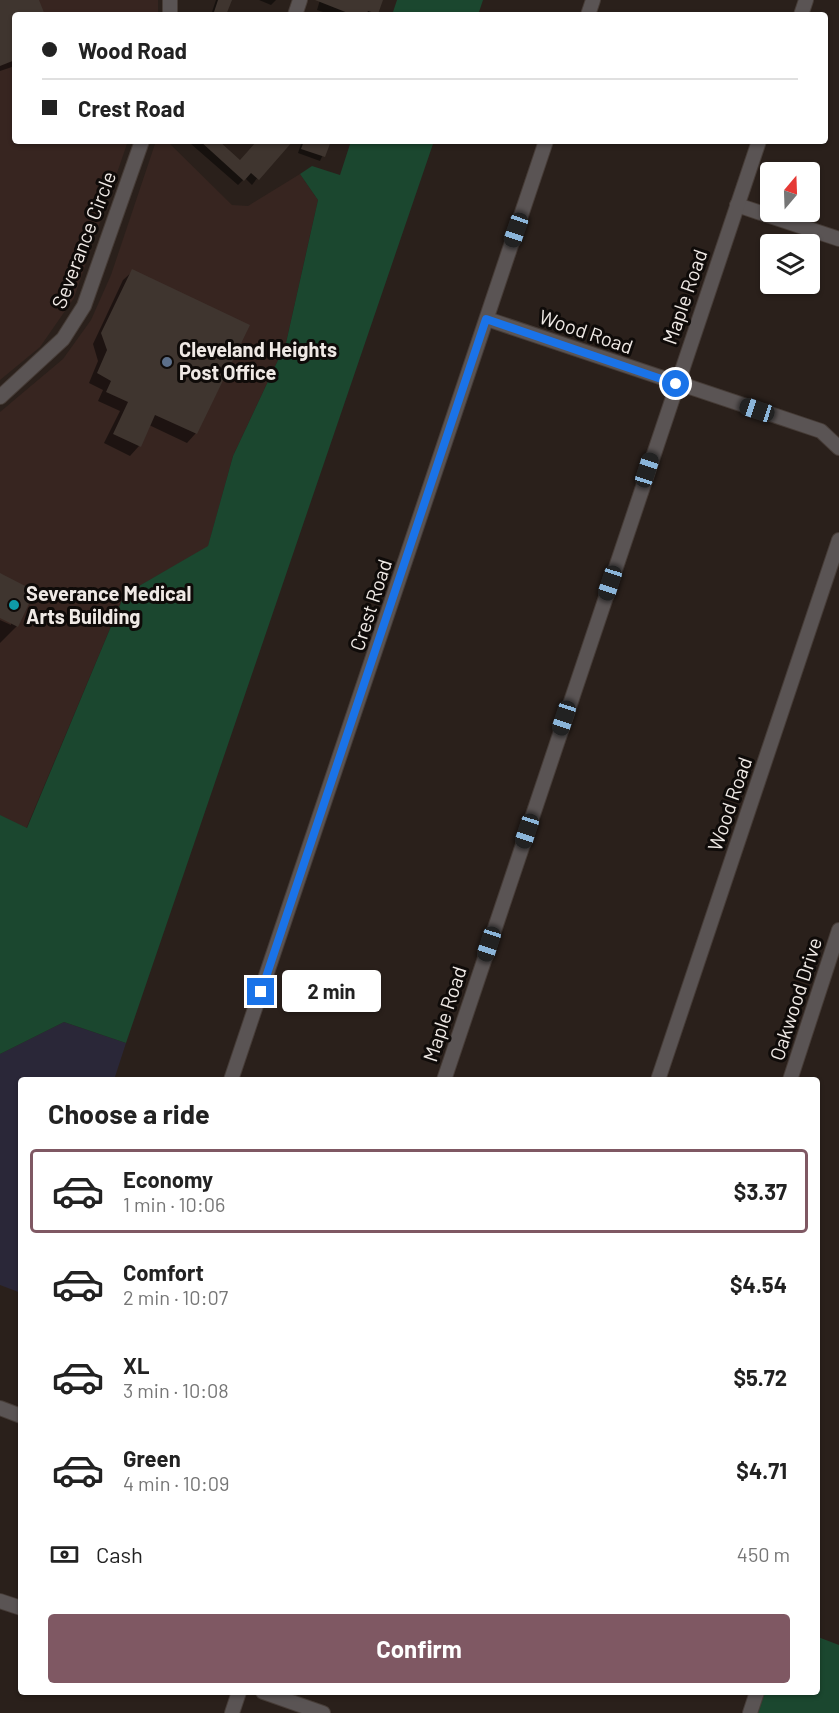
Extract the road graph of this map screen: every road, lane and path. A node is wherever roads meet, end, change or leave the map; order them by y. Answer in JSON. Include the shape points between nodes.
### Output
{"nodes":[{"id":1,"x":141,"y":144,"type":"edge"},
{"id":2,"x":545,"y":144,"type":"edge"},
{"id":3,"x":758,"y":144,"type":"edge"},
{"id":4,"x":737,"y":205,"type":"junction"},
{"id":5,"x":839,"y":239,"type":"edge"},
{"id":6,"x":486,"y":319,"type":"junction"},
{"id":7,"x":676,"y":384,"type":"junction"},
{"id":8,"x":0,"y":397,"type":"edge"},
{"id":9,"x":839,"y":448,"type":"edge"},
{"id":10,"x":839,"y":540,"type":"edge"},
{"id":11,"x":839,"y":930,"type":"edge"},
{"id":12,"x":232,"y":1077,"type":"edge"},
{"id":13,"x":445,"y":1077,"type":"edge"},
{"id":14,"x":659,"y":1077,"type":"edge"},
{"id":15,"x":791,"y":1077,"type":"edge"},
{"id":16,"x":0,"y":1408,"type":"edge"},
{"id":17,"x":18,"y":1415,"type":"edge"},
{"id":18,"x":0,"y":1601,"type":"edge"},
{"id":19,"x":18,"y":1607,"type":"edge"},
{"id":20,"x":238,"y":1695,"type":"edge"},
{"id":21,"x":272,"y":1695,"type":"edge"},
{"id":22,"x":756,"y":1695,"type":"edge"},
{"id":23,"x":232,"y":1713,"type":"edge"},
{"id":24,"x":323,"y":1713,"type":"edge"},
{"id":25,"x":750,"y":1713,"type":"edge"}],
"edges":[{"from":1,"to":8,"type":"street","name":"Severance Circle","via":[[84,306],[63,339]]},
{"from":2,"to":6,"type":"street","name":"Crest Road"},
{"from":3,"to":4,"type":"street","name":"Maple Road"},
{"from":4,"to":5,"type":"street"},
{"from":4,"to":7,"type":"street","name":"Maple Road"},
{"from":6,"to":7,"type":"street","name":"Wood Road"},
{"from":6,"to":12,"type":"street","name":"Crest Road"},
{"from":7,"to":9,"type":"street","name":"Wood Road","via":[[820,431]]},
{"from":7,"to":13,"type":"street","name":"Maple Road"},
{"from":10,"to":14,"type":"street","name":"Wood Road"},
{"from":11,"to":15,"type":"street","name":"Oakwood Drive"},
{"from":16,"to":17,"type":"street"},
{"from":18,"to":19,"type":"street"},
{"from":20,"to":23,"type":"street"},
{"from":21,"to":24,"type":"street"},
{"from":22,"to":25,"type":"street"}]}
